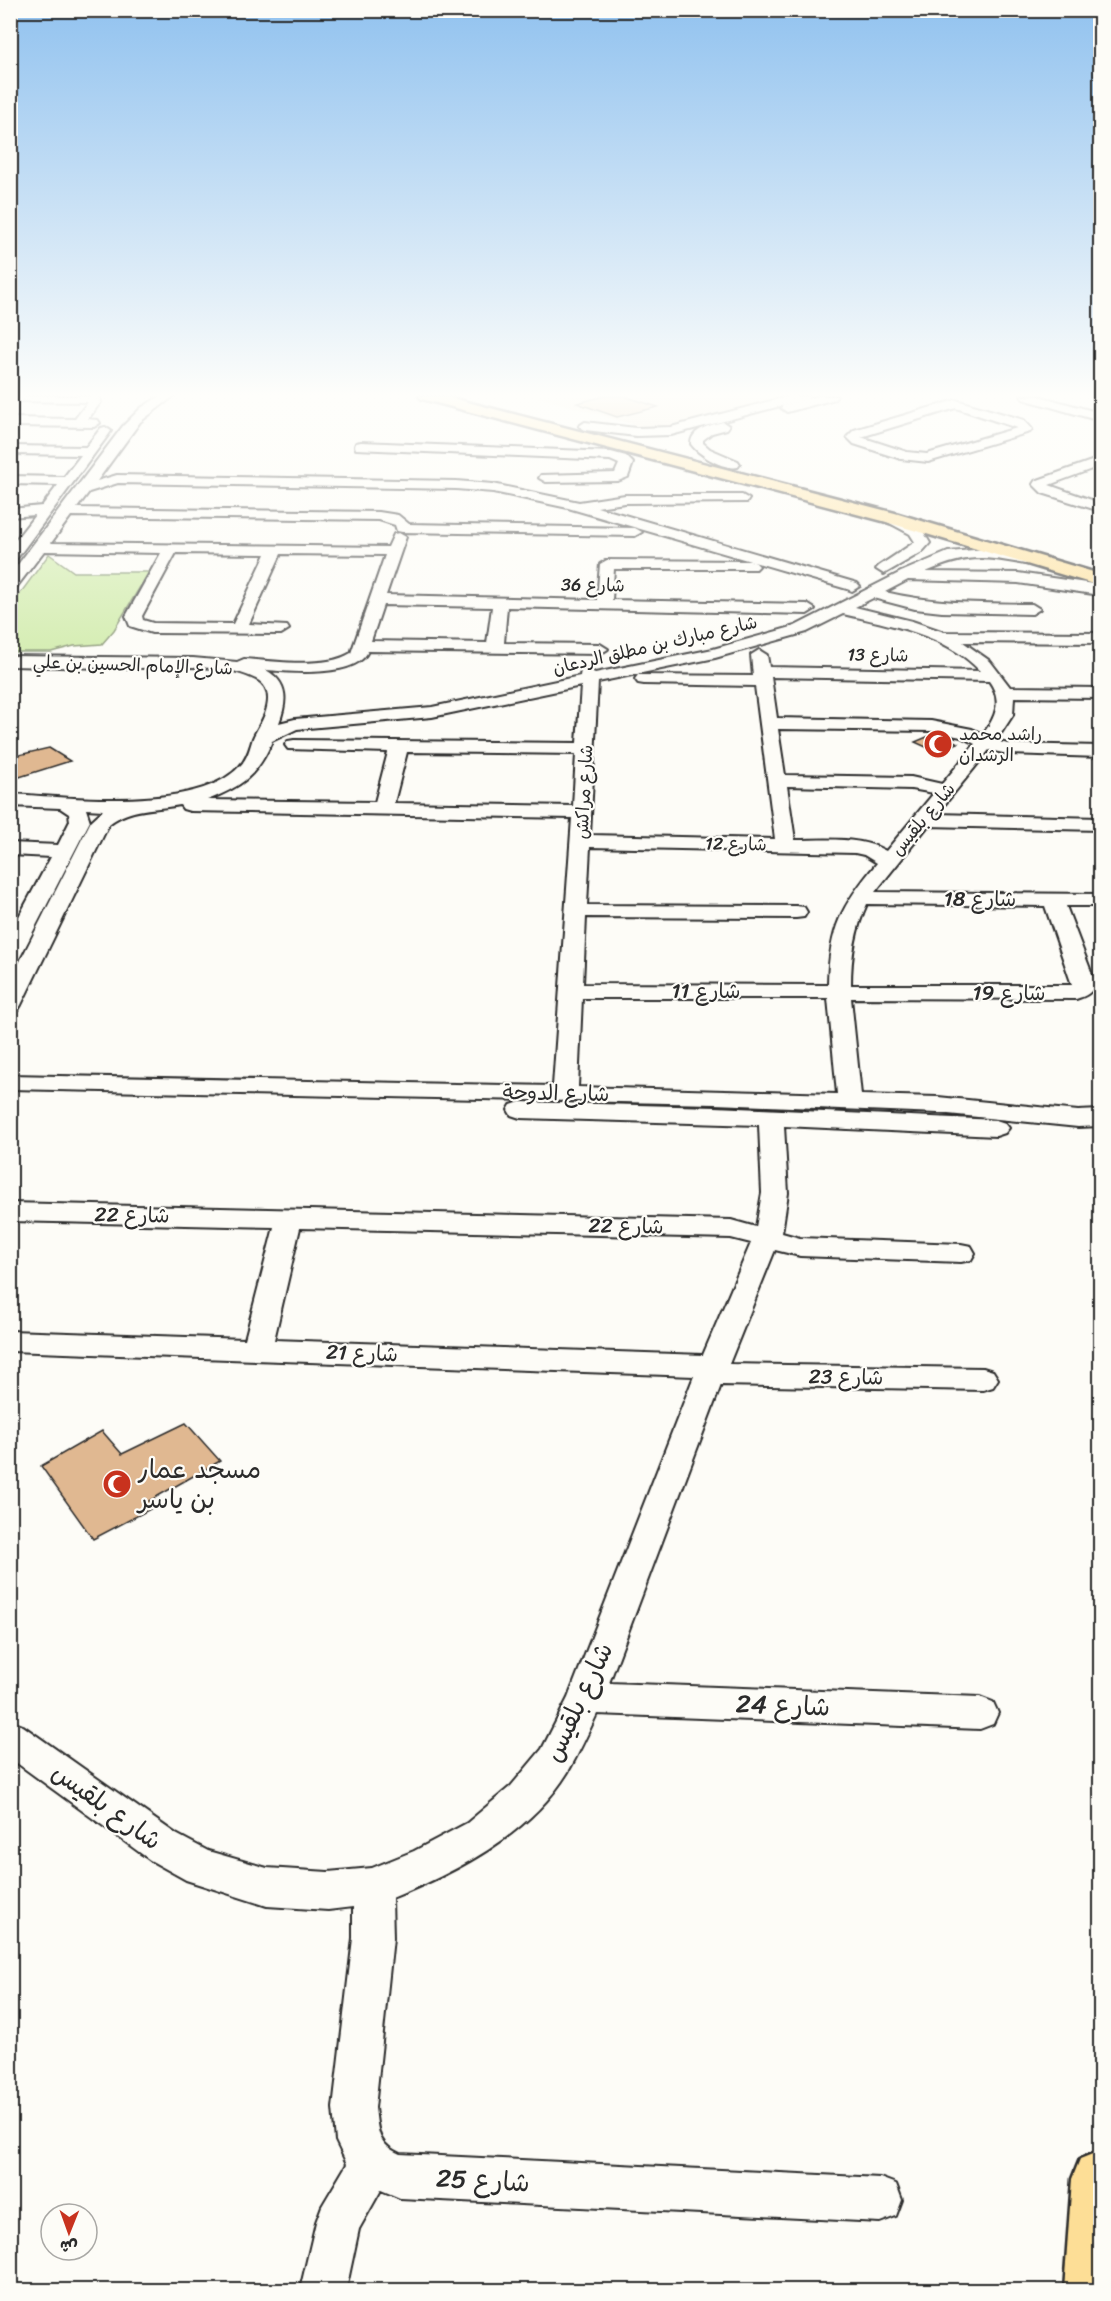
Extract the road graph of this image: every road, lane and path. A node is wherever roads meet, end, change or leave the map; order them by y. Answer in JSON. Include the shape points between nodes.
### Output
{"nodes":[{"id":1,"x":50,"y":503,"type":"edge"},
{"id":2,"x":73,"y":503,"type":"edge"},
{"id":3,"x":251,"y":503,"type":"edge"},
{"id":4,"x":565,"y":503,"type":"edge"},
{"id":5,"x":596,"y":503,"type":"edge"},
{"id":6,"x":841,"y":503,"type":"edge"},
{"id":7,"x":884,"y":503,"type":"edge"},
{"id":8,"x":581,"y":507,"type":"junction"},
{"id":9,"x":67,"y":512,"type":"junction"},
{"id":10,"x":10,"y":513,"type":"edge"},
{"id":11,"x":245,"y":514,"type":"junction"},
{"id":12,"x":40,"y":516,"type":"junction"},
{"id":13,"x":889,"y":517,"type":"junction"},
{"id":14,"x":10,"y":518,"type":"edge"},
{"id":15,"x":402,"y":528,"type":"junction"},
{"id":16,"x":666,"y":532,"type":"junction"},
{"id":17,"x":41,"y":547,"type":"junction"},
{"id":18,"x":171,"y":548,"type":"junction"},
{"id":19,"x":276,"y":549,"type":"junction"},
{"id":20,"x":395,"y":550,"type":"junction"},
{"id":21,"x":1061,"y":550,"type":"dead end"},
{"id":22,"x":732,"y":552,"type":"junction"},
{"id":23,"x":10,"y":558,"type":"edge"},
{"id":24,"x":1042,"y":561,"type":"junction"},
{"id":25,"x":27,"y":565,"type":"junction"},
{"id":26,"x":703,"y":565,"type":"junction"},
{"id":27,"x":10,"y":567,"type":"edge"},
{"id":28,"x":784,"y":567,"type":"junction"},
{"id":29,"x":904,"y":567,"type":"junction"},
{"id":30,"x":1101,"y":579,"type":"edge"},
{"id":31,"x":1076,"y":584,"type":"junction"},
{"id":32,"x":10,"y":586,"type":"edge"},
{"id":33,"x":852,"y":586,"type":"junction"},
{"id":34,"x":1101,"y":590,"type":"edge"},
{"id":35,"x":870,"y":593,"type":"junction"},
{"id":36,"x":378,"y":600,"type":"junction"},
{"id":37,"x":500,"y":603,"type":"junction"},
{"id":38,"x":604,"y":604,"type":"junction"},
{"id":39,"x":1089,"y":606,"type":"dead end"},
{"id":40,"x":807,"y":609,"type":"junction"},
{"id":41,"x":842,"y":609,"type":"junction"},
{"id":42,"x":1032,"y":609,"type":"dead end"},
{"id":43,"x":238,"y":628,"type":"junction"},
{"id":44,"x":771,"y":628,"type":"junction"},
{"id":45,"x":281,"y":629,"type":"dead end"},
{"id":46,"x":788,"y":634,"type":"junction"},
{"id":47,"x":939,"y":637,"type":"junction"},
{"id":48,"x":1101,"y":638,"type":"edge"},
{"id":49,"x":757,"y":642,"type":"junction"},
{"id":50,"x":362,"y":646,"type":"junction"},
{"id":51,"x":495,"y":648,"type":"junction"},
{"id":52,"x":600,"y":650,"type":"dead end"},
{"id":53,"x":10,"y":661,"type":"edge"},
{"id":54,"x":205,"y":664,"type":"junction"},
{"id":55,"x":321,"y":665,"type":"junction"},
{"id":56,"x":589,"y":677,"type":"junction"},
{"id":57,"x":762,"y":677,"type":"junction"},
{"id":58,"x":644,"y":679,"type":"dead end"},
{"id":59,"x":999,"y":684,"type":"junction"},
{"id":60,"x":1101,"y":693,"type":"edge"},
{"id":61,"x":277,"y":701,"type":"junction"},
{"id":62,"x":769,"y":723,"type":"junction"},
{"id":63,"x":262,"y":740,"type":"junction"},
{"id":64,"x":985,"y":742,"type":"junction"},
{"id":65,"x":294,"y":745,"type":"dead end"},
{"id":66,"x":399,"y":746,"type":"junction"},
{"id":67,"x":586,"y":749,"type":"junction"},
{"id":68,"x":1101,"y":752,"type":"edge"},
{"id":69,"x":254,"y":760,"type":"junction"},
{"id":70,"x":777,"y":780,"type":"junction"},
{"id":71,"x":946,"y":791,"type":"junction"},
{"id":72,"x":10,"y":801,"type":"edge"},
{"id":73,"x":59,"y":802,"type":"junction"},
{"id":74,"x":143,"y":804,"type":"junction"},
{"id":75,"x":294,"y":808,"type":"junction"},
{"id":76,"x":383,"y":809,"type":"junction"},
{"id":77,"x":582,"y":812,"type":"junction"},
{"id":78,"x":924,"y":820,"type":"junction"},
{"id":79,"x":1101,"y":824,"type":"edge"},
{"id":80,"x":581,"y":841,"type":"junction"},
{"id":81,"x":786,"y":845,"type":"junction"},
{"id":82,"x":10,"y":849,"type":"edge"},
{"id":83,"x":66,"y":851,"type":"junction"},
{"id":84,"x":889,"y":861,"type":"junction"},
{"id":85,"x":859,"y":898,"type":"junction"},
{"id":86,"x":1053,"y":899,"type":"junction"},
{"id":87,"x":1101,"y":900,"type":"edge"},
{"id":88,"x":576,"y":911,"type":"junction"},
{"id":89,"x":796,"y":912,"type":"dead end"},
{"id":90,"x":18,"y":927,"type":"edge"},
{"id":91,"x":10,"y":955,"type":"edge"},
{"id":92,"x":571,"y":991,"type":"junction"},
{"id":93,"x":840,"y":992,"type":"junction"},
{"id":94,"x":10,"y":1005,"type":"edge"},
{"id":95,"x":10,"y":1082,"type":"edge"},
{"id":96,"x":565,"y":1093,"type":"junction"},
{"id":97,"x":10,"y":1098,"type":"edge"},
{"id":98,"x":850,"y":1101,"type":"junction"},
{"id":99,"x":715,"y":1106,"type":"junction"},
{"id":100,"x":966,"y":1117,"type":"junction"},
{"id":101,"x":771,"y":1118,"type":"junction"},
{"id":102,"x":1101,"y":1118,"type":"edge"},
{"id":103,"x":1101,"y":1137,"type":"edge"},
{"id":104,"x":10,"y":1212,"type":"edge"},
{"id":105,"x":289,"y":1219,"type":"junction"},
{"id":106,"x":767,"y":1238,"type":"junction"},
{"id":107,"x":961,"y":1253,"type":"dead end"},
{"id":108,"x":12,"y":1344,"type":"edge"},
{"id":109,"x":257,"y":1350,"type":"junction"},
{"id":110,"x":711,"y":1370,"type":"junction"},
{"id":111,"x":983,"y":1379,"type":"dead end"},
{"id":112,"x":586,"y":1698,"type":"junction"},
{"id":113,"x":980,"y":1713,"type":"dead end"},
{"id":114,"x":10,"y":1737,"type":"edge"},
{"id":115,"x":372,"y":1886,"type":"junction"},
{"id":116,"x":372,"y":2164,"type":"junction"},
{"id":117,"x":1101,"y":2179,"type":"edge"},
{"id":118,"x":880,"y":2200,"type":"dead end"},
{"id":119,"x":1091,"y":2276,"type":"edge"},
{"id":120,"x":323,"y":2290,"type":"edge"}],
"edges":[{"from":1,"to":12,"type":"street"},
{"from":2,"to":9,"type":"street"},
{"from":3,"to":11,"type":"street"},
{"from":4,"to":8,"type":"street"},
{"from":5,"to":8,"type":"street"},
{"from":6,"to":13,"type":"main road"},
{"from":7,"to":21,"type":"main road"},
{"from":8,"to":16,"type":"street"},
{"from":9,"to":11,"type":"street"},
{"from":9,"to":17,"type":"street"},
{"from":10,"to":12,"type":"street"},
{"from":11,"to":15,"type":"street","via":[[382,516],[398,520]]},
{"from":12,"to":14,"type":"street"},
{"from":12,"to":23,"type":"street"},
{"from":13,"to":24,"type":"main road"},
{"from":13,"to":29,"type":"street","name":"شارع مبارك بن مطلق الردعان","via":[[922,538],[923,543]]},
{"from":15,"to":16,"type":"street"},
{"from":15,"to":20,"type":"street"},
{"from":16,"to":22,"type":"street"},
{"from":17,"to":18,"type":"street"},
{"from":17,"to":25,"type":"street"},
{"from":18,"to":19,"type":"street"},
{"from":18,"to":43,"type":"street","via":[[134,622],[150,627]]},
{"from":19,"to":20,"type":"street"},
{"from":19,"to":43,"type":"street"},
{"from":20,"to":36,"type":"street"},
{"from":22,"to":26,"type":"street","via":[[735,557],[730,561]]},
{"from":22,"to":28,"type":"street"},
{"from":24,"to":29,"type":"street","name":"شارع مبارك بن مطلق الردعان","via":[[968,553]]},
{"from":24,"to":30,"type":"main road"},
{"from":25,"to":27,"type":"street"},
{"from":25,"to":32,"type":"street"},
{"from":26,"to":28,"type":"street"},
{"from":26,"to":38,"type":"street","via":[[607,564]]},
{"from":28,"to":33,"type":"street"},
{"from":29,"to":31,"type":"street","via":[[945,578],[1017,578]]},
{"from":29,"to":33,"type":"street","name":"شارع مبارك بن مطلق الردعان"},
{"from":29,"to":35,"type":"street","name":"شارع مبارك بن مطلق الردعان"},
{"from":31,"to":34,"type":"street"},
{"from":31,"to":39,"type":"street"},
{"from":33,"to":40,"type":"street","name":"شارع مبارك بن مطلق الردعان"},
{"from":35,"to":41,"type":"street","name":"شارع مبارك بن مطلق الردعان"},
{"from":35,"to":42,"type":"street","via":[[942,607]]},
{"from":36,"to":37,"type":"street","name":"شارع 36"},
{"from":36,"to":50,"type":"street"},
{"from":37,"to":38,"type":"street","name":"شارع 36"},
{"from":37,"to":51,"type":"street"},
{"from":38,"to":40,"type":"street","name":"شارع 36"},
{"from":40,"to":44,"type":"street","name":"شارع مبارك بن مطلق الردعان"},
{"from":41,"to":46,"type":"street","name":"شارع مبارك بن مطلق الردعان"},
{"from":41,"to":47,"type":"street"},
{"from":43,"to":45,"type":"street"},
{"from":44,"to":46,"type":"street"},
{"from":44,"to":56,"type":"street","name":"شارع مبارك بن مطلق الردعان","via":[[724,646]]},
{"from":46,"to":49,"type":"street","name":"شارع مبارك بن مطلق الردعان"},
{"from":47,"to":48,"type":"street"},
{"from":47,"to":59,"type":"street","via":[[970,653]]},
{"from":49,"to":56,"type":"street","name":"شارع مبارك بن مطلق الردعان"},
{"from":49,"to":57,"type":"street"},
{"from":50,"to":51,"type":"street"},
{"from":50,"to":55,"type":"street","via":[[353,661]]},
{"from":51,"to":52,"type":"street"},
{"from":53,"to":54,"type":"street","name":"شارع الإمام الحسين بن علي"},
{"from":54,"to":55,"type":"street"},
{"from":54,"to":61,"type":"street","name":"شارع الإمام الحسين بن علي","via":[[259,674],[274,685]]},
{"from":55,"to":61,"type":"street","via":[[293,671]]},
{"from":56,"to":61,"type":"street","name":"شارع مبارك بن مطلق الردعان","via":[[405,710],[321,716],[292,713]]},
{"from":56,"to":63,"type":"street","name":"شارع مبارك بن مطلق الردعان","via":[[420,714],[295,724]]},
{"from":56,"to":67,"type":"street","name":"شارع مراكش"},
{"from":57,"to":58,"type":"street","name":"شارع 13"},
{"from":57,"to":59,"type":"street","name":"شارع 13"},
{"from":57,"to":62,"type":"street"},
{"from":59,"to":60,"type":"street","name":"شارع 13"},
{"from":59,"to":64,"type":"street","name":"شارع بلقيس","via":[[1007,704],[1006,713]]},
{"from":61,"to":63,"type":"street"},
{"from":62,"to":64,"type":"street","via":[[931,726],[966,733]]},
{"from":62,"to":70,"type":"street"},
{"from":63,"to":69,"type":"street"},
{"from":64,"to":68,"type":"street","via":[[1023,751]]},
{"from":64,"to":71,"type":"street","name":"شارع بلقيس"},
{"from":65,"to":66,"type":"street"},
{"from":66,"to":67,"type":"street"},
{"from":66,"to":76,"type":"street"},
{"from":67,"to":77,"type":"street","name":"شارع مراكش"},
{"from":69,"to":74,"type":"street","via":[[241,776],[214,790],[179,800]]},
{"from":69,"to":75,"type":"street","via":[[249,796],[262,803]]},
{"from":70,"to":71,"type":"street","via":[[911,783]]},
{"from":70,"to":81,"type":"street"},
{"from":71,"to":78,"type":"street","name":"شارع بلقيس"},
{"from":72,"to":73,"type":"street"},
{"from":73,"to":74,"type":"street"},
{"from":73,"to":83,"type":"street","via":[[76,809],[81,816]]},
{"from":74,"to":75,"type":"street"},
{"from":74,"to":94,"type":"street","via":[[116,810],[101,821]]},
{"from":75,"to":76,"type":"street"},
{"from":76,"to":77,"type":"street"},
{"from":77,"to":80,"type":"street","name":"شارع مراكش"},
{"from":78,"to":79,"type":"street"},
{"from":78,"to":84,"type":"street","name":"شارع بلقيس"},
{"from":80,"to":81,"type":"street","name":"شارع 12"},
{"from":80,"to":88,"type":"street","name":"شارع مراكش"},
{"from":81,"to":84,"type":"street","name":"شارع 12","via":[[859,848]]},
{"from":82,"to":83,"type":"street"},
{"from":83,"to":90,"type":"street"},
{"from":84,"to":85,"type":"street","name":"شارع بلقيس"},
{"from":85,"to":86,"type":"street","name":"شارع 18"},
{"from":85,"to":93,"type":"street","name":"شارع بلقيس","via":[[843,934]]},
{"from":86,"to":87,"type":"street","name":"شارع 18"},
{"from":86,"to":93,"type":"street","name":"شارع 19","via":[[1084,982],[1076,992]]},
{"from":88,"to":89,"type":"street"},
{"from":88,"to":92,"type":"street","name":"شارع مراكش"},
{"from":90,"to":91,"type":"street"},
{"from":92,"to":93,"type":"street","name":"شارع 11"},
{"from":92,"to":96,"type":"street","name":"شارع مراكش"},
{"from":93,"to":98,"type":"street","name":"شارع بلقيس"},
{"from":95,"to":96,"type":"street","name":"شارع الدوحة"},
{"from":96,"to":99,"type":"street","name":"شارع الدوحة"},
{"from":97,"to":99,"type":"street","name":"شارع الدوحة"},
{"from":98,"to":99,"type":"street","name":"شارع الدوحة"},
{"from":98,"to":100,"type":"street","name":"شارع الدوحة"},
{"from":99,"to":101,"type":"street","name":"شارع الدوحة"},
{"from":100,"to":101,"type":"street","name":"شارع الدوحة"},
{"from":100,"to":102,"type":"street","name":"شارع الدوحة"},
{"from":100,"to":103,"type":"street","name":"شارع الدوحة"},
{"from":101,"to":106,"type":"street","name":"شارع بلقيس","via":[[776,1197]]},
{"from":104,"to":105,"type":"street","name":"شارع 22"},
{"from":105,"to":106,"type":"street","name":"شارع 22","via":[[731,1229]]},
{"from":105,"to":109,"type":"street"},
{"from":106,"to":107,"type":"street","name":"شارع 22","via":[[809,1248]]},
{"from":106,"to":110,"type":"street","name":"شارع بلقيس"},
{"from":108,"to":109,"type":"street","name":"شارع 21"},
{"from":109,"to":110,"type":"street","name":"شارع 21"},
{"from":110,"to":111,"type":"street","name":"شارع 23"},
{"from":110,"to":112,"type":"street","name":"شارع بلقيس"},
{"from":112,"to":113,"type":"street","name":"شارع 24"},
{"from":112,"to":115,"type":"street","name":"شارع بلقيس","via":[[555,1761],[504,1816],[454,1851]]},
{"from":114,"to":115,"type":"street","name":"شارع بلقيس","via":[[163,1847],[200,1867],[244,1882],[290,1890],[328,1892]]},
{"from":115,"to":116,"type":"street","via":[[373,1938],[354,2108],[358,2141]]},
{"from":116,"to":118,"type":"street","name":"شارع 25","via":[[400,2176]]},
{"from":116,"to":120,"type":"street","via":[[338,2222]]},
{"from":117,"to":119,"type":"main road"}]}
